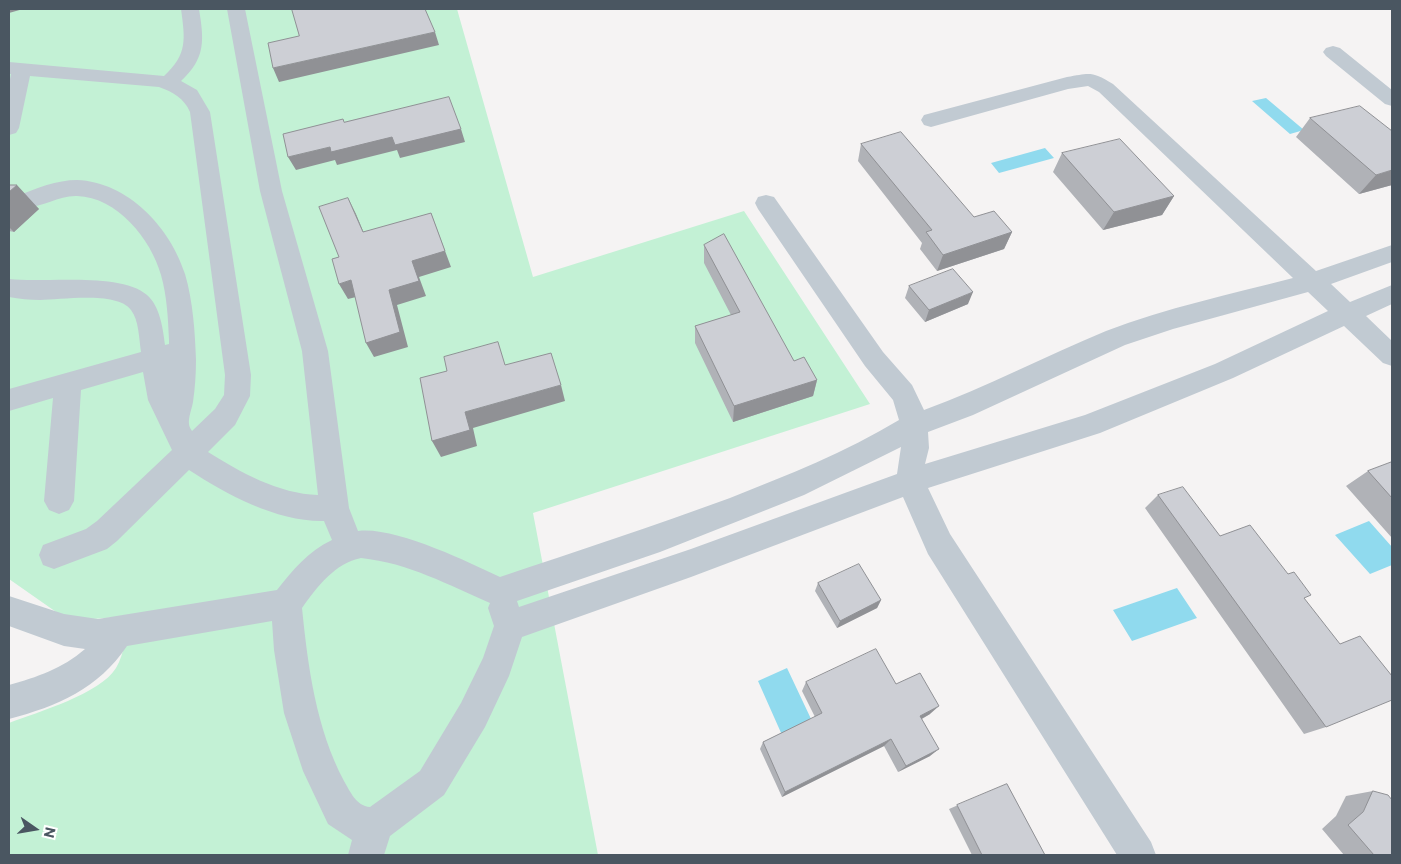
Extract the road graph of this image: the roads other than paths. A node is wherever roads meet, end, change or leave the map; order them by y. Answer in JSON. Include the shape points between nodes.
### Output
{"nodes":[{"id":1,"x":190,"y":9,"type":"edge"},
{"id":2,"x":236,"y":9,"type":"edge"},
{"id":3,"x":1333,"y":52,"type":"dead end"},
{"id":4,"x":16,"y":68,"type":"edge"},
{"id":5,"x":168,"y":83,"type":"junction"},
{"id":6,"x":1392,"y":100,"type":"edge"},
{"id":7,"x":931,"y":120,"type":"dead end"},
{"id":8,"x":9,"y":128,"type":"edge"},
{"id":9,"x":26,"y":201,"type":"dead end"},
{"id":10,"x":766,"y":203,"type":"dead end"},
{"id":11,"x":1392,"y":253,"type":"edge"},
{"id":12,"x":1314,"y":281,"type":"junction"},
{"id":13,"x":9,"y":288,"type":"edge"},
{"id":14,"x":1392,"y":294,"type":"edge"},
{"id":15,"x":1348,"y":312,"type":"junction"},
{"id":16,"x":183,"y":350,"type":"junction"},
{"id":17,"x":1392,"y":356,"type":"edge"},
{"id":18,"x":155,"y":357,"type":"junction"},
{"id":19,"x":68,"y":382,"type":"junction"},
{"id":20,"x":9,"y":400,"type":"edge"},
{"id":21,"x":174,"y":423,"type":"junction"},
{"id":22,"x":914,"y":425,"type":"junction"},
{"id":23,"x":189,"y":454,"type":"junction"},
{"id":24,"x":910,"y":481,"type":"junction"},
{"id":25,"x":59,"y":501,"type":"dead end"},
{"id":26,"x":334,"y":508,"type":"junction"},
{"id":27,"x":349,"y":546,"type":"junction"},
{"id":28,"x":54,"y":555,"type":"dead end"},
{"id":29,"x":499,"y":592,"type":"junction"},
{"id":30,"x":286,"y":604,"type":"junction"},
{"id":31,"x":9,"y":611,"type":"edge"},
{"id":32,"x":510,"y":626,"type":"junction"},
{"id":33,"x":117,"y":633,"type":"junction"},
{"id":34,"x":9,"y":702,"type":"edge"},
{"id":35,"x":371,"y":840,"type":"edge"},
{"id":36,"x":1138,"y":855,"type":"edge"}],
"edges":[{"from":1,"to":5,"type":"street","via":[[195,44],[179,74]]},
{"from":2,"to":26,"type":"street","via":[[271,191],[315,351]]},
{"from":3,"to":6,"type":"street"},
{"from":4,"to":5,"type":"street"},
{"from":4,"to":8,"type":"street"},
{"from":5,"to":23,"type":"street","via":[[194,98],[200,112],[238,385],[237,396],[226,417]]},
{"from":7,"to":12,"type":"street","via":[[1067,83],[1085,79],[1096,81]]},
{"from":9,"to":16,"type":"street","via":[[45,193],[79,188],[114,198],[134,213],[159,242],[172,269]]},
{"from":10,"to":22,"type":"street","via":[[874,359],[903,393]]},
{"from":11,"to":12,"type":"street"},
{"from":12,"to":15,"type":"street"},
{"from":12,"to":22,"type":"street","via":[[1116,338],[963,407]]},
{"from":13,"to":18,"type":"street","via":[[24,292],[78,289],[122,292],[141,304]]},
{"from":14,"to":15,"type":"street"},
{"from":15,"to":17,"type":"street"},
{"from":15,"to":24,"type":"street","via":[[1224,371],[1090,425]]},
{"from":16,"to":18,"type":"street"},
{"from":16,"to":21,"type":"street","via":[[181,403]]},
{"from":18,"to":19,"type":"street"},
{"from":18,"to":21,"type":"street","via":[[160,395]]},
{"from":19,"to":20,"type":"street"},
{"from":19,"to":25,"type":"street"},
{"from":21,"to":23,"type":"street"},
{"from":22,"to":24,"type":"street","via":[[916,448]]},
{"from":22,"to":29,"type":"street","via":[[794,486],[660,538]]},
{"from":23,"to":26,"type":"street","via":[[230,478],[295,506]]},
{"from":23,"to":28,"type":"street","via":[[108,532]]},
{"from":24,"to":32,"type":"street"},
{"from":24,"to":36,"type":"street","via":[[939,544]]},
{"from":26,"to":27,"type":"street"},
{"from":27,"to":29,"type":"street","via":[[383,546]]},
{"from":27,"to":30,"type":"street","via":[[316,566]]},
{"from":29,"to":32,"type":"street"},
{"from":30,"to":33,"type":"street"},
{"from":30,"to":35,"type":"street","via":[[301,714],[320,771],[341,811],[362,825]]},
{"from":31,"to":33,"type":"street","via":[[64,630],[98,635]]},
{"from":32,"to":35,"type":"street","via":[[497,664],[473,715],[432,783]]},
{"from":33,"to":34,"type":"street","via":[[102,656],[80,675],[63,685]]}]}
